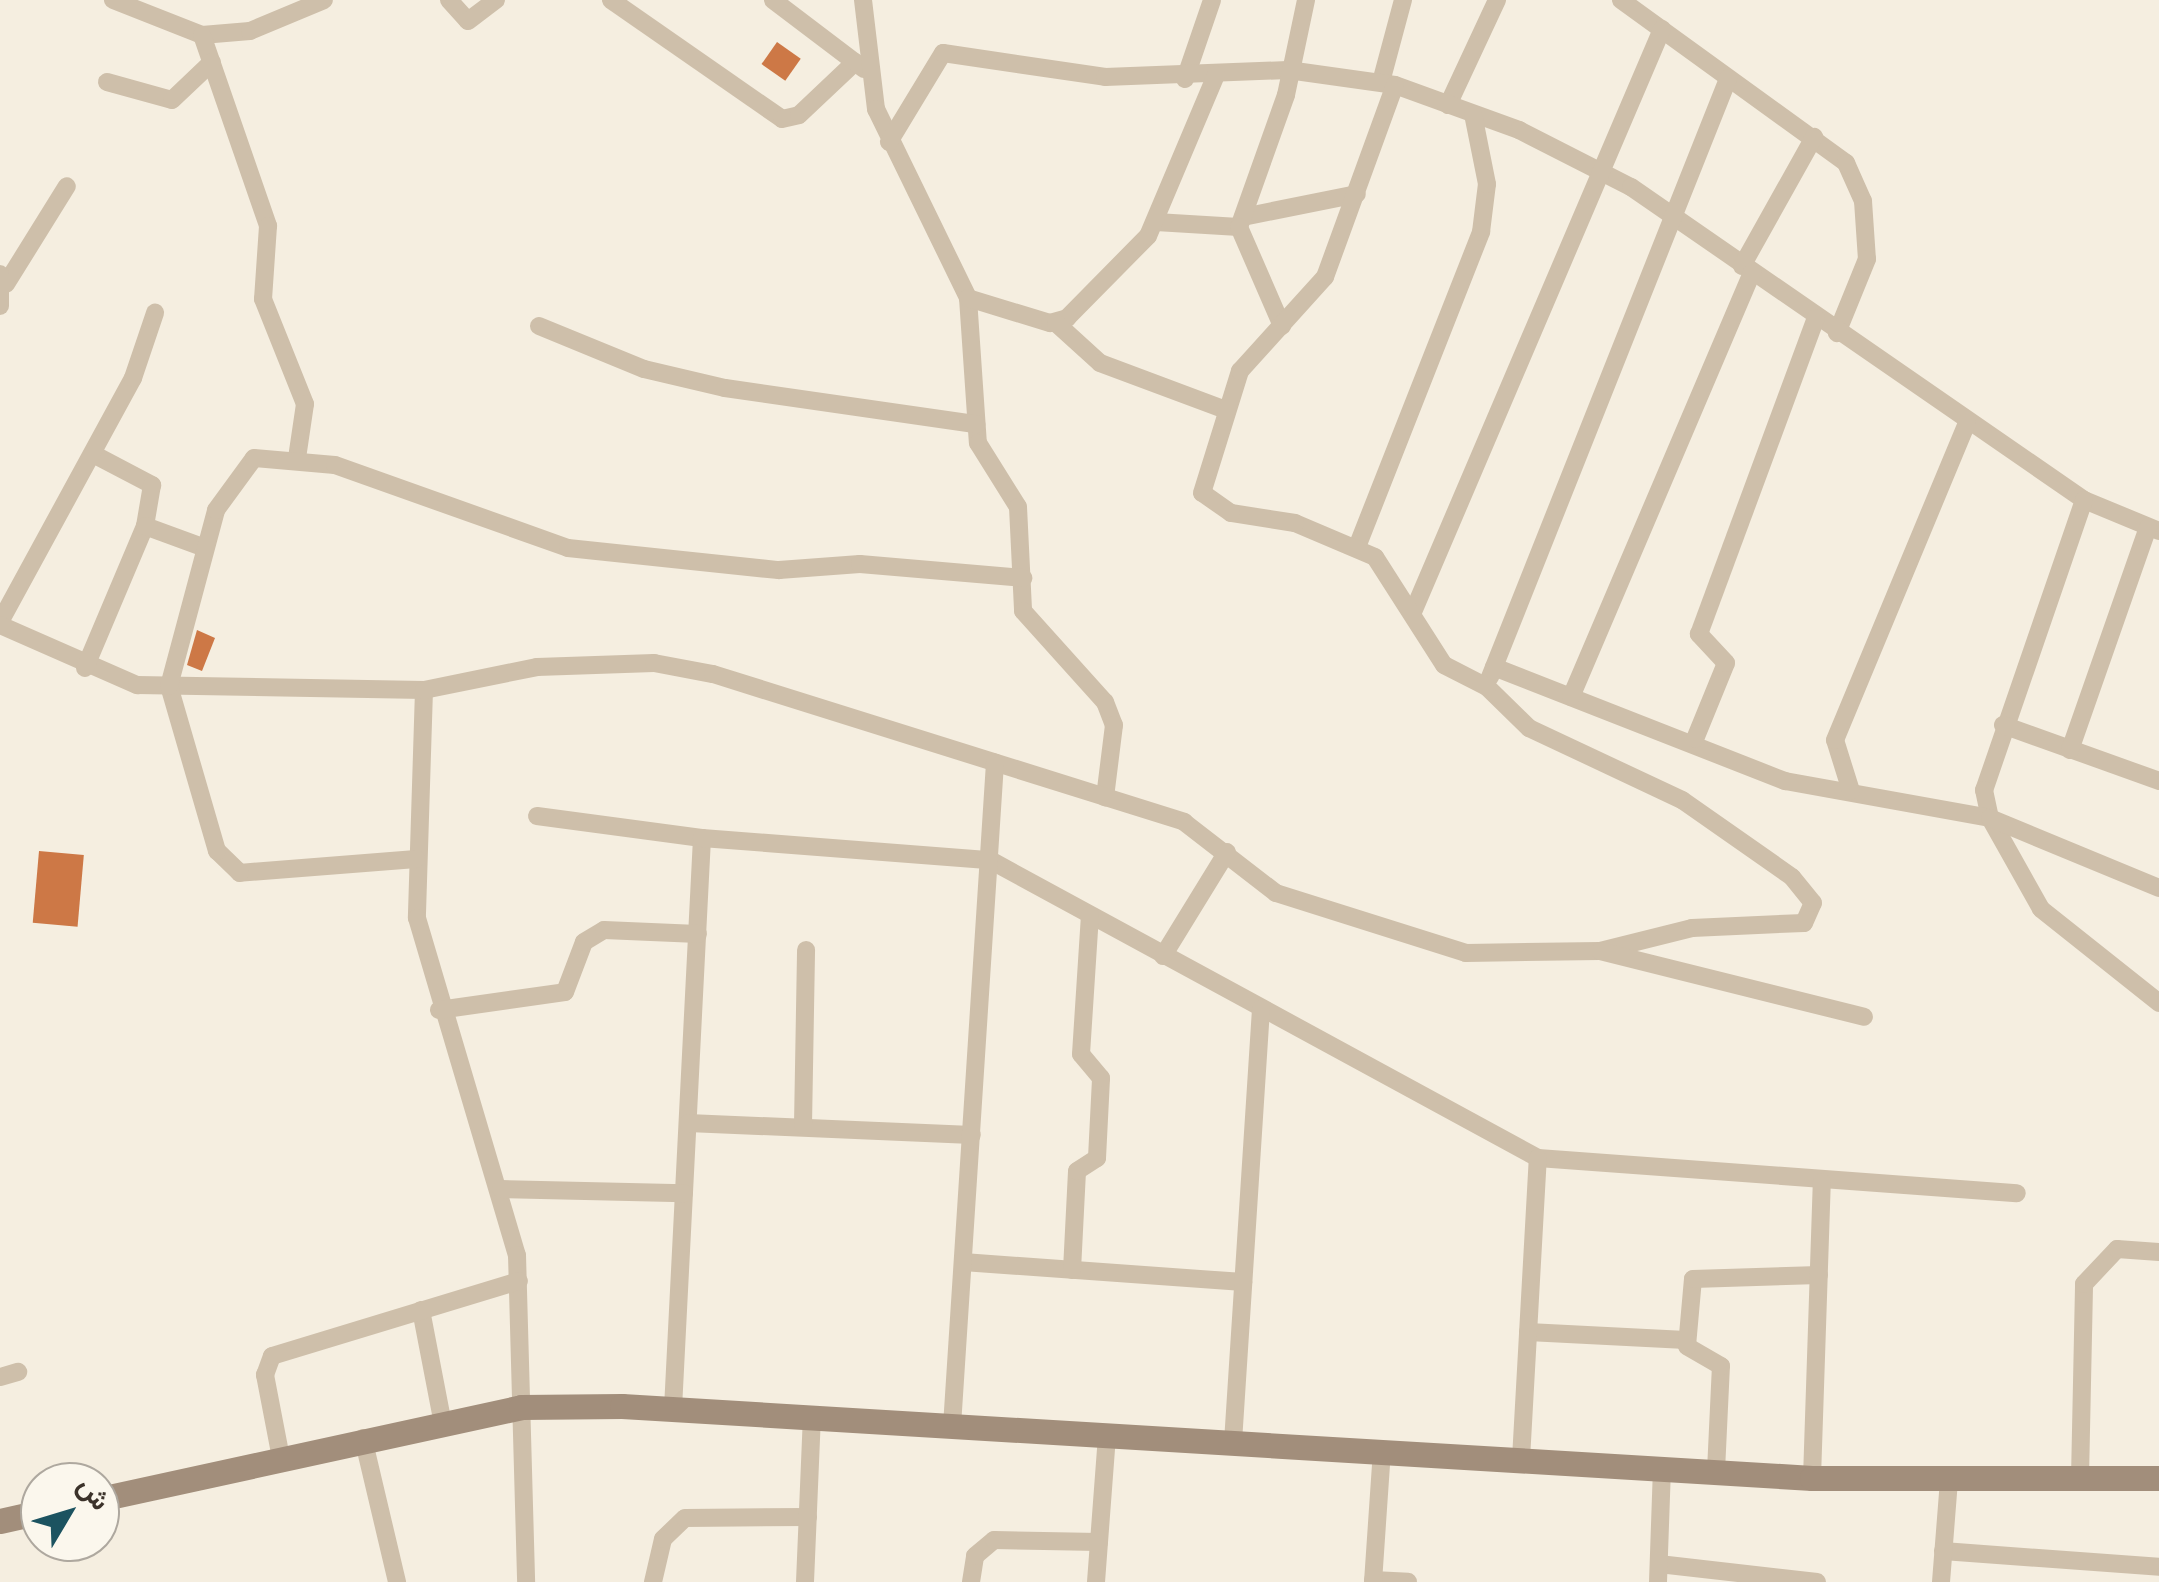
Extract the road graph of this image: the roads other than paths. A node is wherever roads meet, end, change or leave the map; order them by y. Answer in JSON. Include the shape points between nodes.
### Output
{"nodes":[{"id":1,"x":112,"y":0,"type":"edge"},
{"id":2,"x":324,"y":0,"type":"edge"},
{"id":3,"x":449,"y":0,"type":"edge"},
{"id":4,"x":496,"y":0,"type":"edge"},
{"id":5,"x":611,"y":0,"type":"edge"},
{"id":6,"x":773,"y":0,"type":"edge"},
{"id":7,"x":863,"y":0,"type":"edge"},
{"id":8,"x":1212,"y":0,"type":"edge"},
{"id":9,"x":1306,"y":0,"type":"edge"},
{"id":10,"x":1403,"y":0,"type":"edge"},
{"id":11,"x":1497,"y":0,"type":"edge"},
{"id":12,"x":1620,"y":0,"type":"edge"},
{"id":13,"x":1662,"y":29,"type":"junction"},
{"id":14,"x":202,"y":35,"type":"junction"},
{"id":15,"x":212,"y":62,"type":"junction"},
{"id":16,"x":861,"y":67,"type":"junction"},
{"id":17,"x":1288,"y":70,"type":"junction"},
{"id":18,"x":1216,"y":74,"type":"junction"},
{"id":19,"x":1186,"y":79,"type":"junction"},
{"id":20,"x":1728,"y":79,"type":"junction"},
{"id":21,"x":106,"y":82,"type":"dead end"},
{"id":22,"x":1388,"y":83,"type":"junction"},
{"id":23,"x":1448,"y":105,"type":"junction"},
{"id":24,"x":1473,"y":114,"type":"junction"},
{"id":25,"x":1814,"y":137,"type":"junction"},
{"id":26,"x":889,"y":142,"type":"junction"},
{"id":27,"x":1599,"y":168,"type":"junction"},
{"id":28,"x":67,"y":186,"type":"dead end"},
{"id":29,"x":1357,"y":194,"type":"junction"},
{"id":30,"x":1667,"y":215,"type":"junction"},
{"id":31,"x":1156,"y":222,"type":"junction"},
{"id":32,"x":1241,"y":222,"type":"junction"},
{"id":33,"x":1747,"y":269,"type":"junction"},
{"id":34,"x":3,"y":278,"type":"edge"},
{"id":35,"x":968,"y":298,"type":"junction"},
{"id":36,"x":0,"y":306,"type":"edge"},
{"id":37,"x":155,"y":313,"type":"dead end"},
{"id":38,"x":1816,"y":318,"type":"junction"},
{"id":39,"x":1056,"y":323,"type":"junction"},
{"id":40,"x":539,"y":326,"type":"dead end"},
{"id":41,"x":1282,"y":326,"type":"junction"},
{"id":42,"x":1837,"y":332,"type":"junction"},
{"id":43,"x":1226,"y":410,"type":"junction"},
{"id":44,"x":976,"y":424,"type":"junction"},
{"id":45,"x":1967,"y":424,"type":"junction"},
{"id":46,"x":94,"y":454,"type":"junction"},
{"id":47,"x":297,"y":458,"type":"junction"},
{"id":48,"x":2084,"y":500,"type":"junction"},
{"id":49,"x":144,"y":526,"type":"junction"},
{"id":50,"x":2154,"y":529,"type":"edge"},
{"id":51,"x":1357,"y":547,"type":"junction"},
{"id":52,"x":205,"y":548,"type":"junction"},
{"id":53,"x":1022,"y":578,"type":"junction"},
{"id":54,"x":1413,"y":612,"type":"junction"},
{"id":55,"x":0,"y":624,"type":"edge"},
{"id":56,"x":1494,"y":667,"type":"junction"},
{"id":57,"x":85,"y":668,"type":"junction"},
{"id":58,"x":169,"y":686,"type":"junction"},
{"id":59,"x":1486,"y":687,"type":"junction"},
{"id":60,"x":424,"y":690,"type":"junction"},
{"id":61,"x":1571,"y":697,"type":"junction"},
{"id":62,"x":2003,"y":725,"type":"junction"},
{"id":63,"x":1695,"y":739,"type":"junction"},
{"id":64,"x":2070,"y":750,"type":"junction"},
{"id":65,"x":996,"y":762,"type":"junction"},
{"id":66,"x":2159,"y":782,"type":"edge"},
{"id":67,"x":1851,"y":790,"type":"junction"},
{"id":68,"x":1105,"y":797,"type":"junction"},
{"id":69,"x":538,"y":816,"type":"dead end"},
{"id":70,"x":1990,"y":818,"type":"junction"},
{"id":71,"x":702,"y":838,"type":"junction"},
{"id":72,"x":1226,"y":852,"type":"junction"},
{"id":73,"x":416,"y":858,"type":"junction"},
{"id":74,"x":990,"y":860,"type":"junction"},
{"id":75,"x":2159,"y":888,"type":"edge"},
{"id":76,"x":1090,"y":915,"type":"junction"},
{"id":77,"x":698,"y":934,"type":"junction"},
{"id":78,"x":806,"y":950,"type":"dead end"},
{"id":79,"x":1600,"y":951,"type":"junction"},
{"id":80,"x":1164,"y":956,"type":"junction"},
{"id":81,"x":2159,"y":1002,"type":"edge"},
{"id":82,"x":1261,"y":1009,"type":"junction"},
{"id":83,"x":439,"y":1010,"type":"junction"},
{"id":84,"x":1864,"y":1017,"type":"dead end"},
{"id":85,"x":688,"y":1123,"type":"junction"},
{"id":86,"x":803,"y":1125,"type":"junction"},
{"id":87,"x":972,"y":1134,"type":"junction"},
{"id":88,"x":1538,"y":1158,"type":"junction"},
{"id":89,"x":1822,"y":1182,"type":"junction"},
{"id":90,"x":501,"y":1189,"type":"junction"},
{"id":91,"x":684,"y":1193,"type":"junction"},
{"id":92,"x":2016,"y":1194,"type":"dead end"},
{"id":93,"x":2159,"y":1252,"type":"edge"},
{"id":94,"x":963,"y":1262,"type":"junction"},
{"id":95,"x":1072,"y":1270,"type":"junction"},
{"id":96,"x":1819,"y":1276,"type":"junction"},
{"id":97,"x":519,"y":1281,"type":"junction"},
{"id":98,"x":1243,"y":1282,"type":"junction"},
{"id":99,"x":421,"y":1310,"type":"junction"},
{"id":100,"x":1528,"y":1332,"type":"junction"},
{"id":101,"x":1686,"y":1340,"type":"junction"},
{"id":102,"x":521,"y":1407,"type":"junction"},
{"id":103,"x":673,"y":1409,"type":"junction"},
{"id":104,"x":812,"y":1417,"type":"junction"},
{"id":105,"x":443,"y":1424,"type":"junction"},
{"id":106,"x":952,"y":1426,"type":"junction"},
{"id":107,"x":1106,"y":1435,"type":"junction"},
{"id":108,"x":363,"y":1438,"type":"junction"},
{"id":109,"x":1233,"y":1442,"type":"junction"},
{"id":110,"x":1382,"y":1451,"type":"junction"},
{"id":111,"x":281,"y":1458,"type":"junction"},
{"id":112,"x":1521,"y":1460,"type":"junction"},
{"id":113,"x":1662,"y":1468,"type":"junction"},
{"id":114,"x":1716,"y":1471,"type":"junction"},
{"id":115,"x":1812,"y":1478,"type":"junction"},
{"id":116,"x":2080,"y":1478,"type":"junction"},
{"id":117,"x":2159,"y":1478,"type":"edge"},
{"id":118,"x":1949,"y":1480,"type":"junction"},
{"id":119,"x":120,"y":1494,"type":"edge"},
{"id":120,"x":808,"y":1516,"type":"junction"},
{"id":121,"x":1099,"y":1542,"type":"junction"},
{"id":122,"x":1944,"y":1551,"type":"junction"},
{"id":123,"x":2159,"y":1567,"type":"edge"},
{"id":124,"x":1659,"y":1573,"type":"edge"},
{"id":125,"x":1784,"y":1580,"type":"edge"},
{"id":126,"x":1373,"y":1581,"type":"edge"},
{"id":127,"x":398,"y":1582,"type":"edge"},
{"id":128,"x":526,"y":1582,"type":"edge"},
{"id":129,"x":652,"y":1582,"type":"edge"},
{"id":130,"x":805,"y":1582,"type":"edge"},
{"id":131,"x":971,"y":1582,"type":"edge"},
{"id":132,"x":1096,"y":1582,"type":"edge"},
{"id":133,"x":1408,"y":1582,"type":"edge"},
{"id":134,"x":1817,"y":1582,"type":"edge"},
{"id":135,"x":1941,"y":1582,"type":"edge"}],
"edges":[{"from":1,"to":14,"type":"street"},
{"from":2,"to":14,"type":"street","via":[[250,31]]},
{"from":3,"to":4,"type":"street","via":[[468,21]]},
{"from":5,"to":16,"type":"street","via":[[782,119],[799,116]]},
{"from":6,"to":16,"type":"street"},
{"from":7,"to":16,"type":"street"},
{"from":8,"to":19,"type":"street"},
{"from":9,"to":17,"type":"street"},
{"from":10,"to":22,"type":"street"},
{"from":11,"to":23,"type":"street"},
{"from":12,"to":13,"type":"street"},
{"from":13,"to":20,"type":"street"},
{"from":13,"to":27,"type":"street"},
{"from":14,"to":15,"type":"street"},
{"from":15,"to":21,"type":"street","via":[[172,100]]},
{"from":15,"to":47,"type":"street","via":[[268,226],[264,300],[305,404]]},
{"from":16,"to":26,"type":"street"},
{"from":17,"to":18,"type":"street"},
{"from":17,"to":22,"type":"street"},
{"from":17,"to":32,"type":"street"},
{"from":18,"to":19,"type":"street"},
{"from":18,"to":31,"type":"street"},
{"from":19,"to":26,"type":"street","via":[[1062,74],[942,53]]},
{"from":20,"to":25,"type":"street"},
{"from":20,"to":30,"type":"street"},
{"from":22,"to":23,"type":"street"},
{"from":22,"to":29,"type":"street"},
{"from":23,"to":24,"type":"street"},
{"from":24,"to":27,"type":"street"},
{"from":24,"to":51,"type":"street","via":[[1487,184],[1481,232]]},
{"from":25,"to":33,"type":"street"},
{"from":25,"to":42,"type":"street","via":[[1857,182],[1868,228],[1858,288]]},
{"from":26,"to":35,"type":"street"},
{"from":27,"to":30,"type":"street"},
{"from":27,"to":54,"type":"street"},
{"from":28,"to":34,"type":"street"},
{"from":29,"to":32,"type":"street"},
{"from":29,"to":41,"type":"street","via":[[1325,277]]},
{"from":30,"to":33,"type":"street"},
{"from":30,"to":56,"type":"street"},
{"from":31,"to":32,"type":"street"},
{"from":31,"to":39,"type":"street","via":[[1122,268]]},
{"from":32,"to":41,"type":"street"},
{"from":33,"to":38,"type":"street"},
{"from":33,"to":61,"type":"street"},
{"from":34,"to":36,"type":"street"},
{"from":35,"to":39,"type":"street"},
{"from":35,"to":44,"type":"street"},
{"from":37,"to":46,"type":"street"},
{"from":38,"to":42,"type":"street"},
{"from":38,"to":63,"type":"street","via":[[1699,634],[1726,663]]},
{"from":39,"to":43,"type":"street","via":[[1100,364]]},
{"from":40,"to":44,"type":"street","via":[[644,370]]},
{"from":41,"to":43,"type":"street","via":[[1240,370]]},
{"from":42,"to":45,"type":"street"},
{"from":43,"to":51,"type":"street","via":[[1203,477],[1206,497],[1231,513],[1295,523]]},
{"from":44,"to":53,"type":"street","via":[[983,456],[1014,490]]},
{"from":45,"to":48,"type":"street"},
{"from":45,"to":67,"type":"street","via":[[1836,740]]},
{"from":46,"to":49,"type":"street","via":[[152,485]]},
{"from":46,"to":55,"type":"street"},
{"from":47,"to":52,"type":"street","via":[[268,454],[243,468]]},
{"from":47,"to":53,"type":"street","via":[[420,490],[568,548],[779,570],[860,564]]},
{"from":48,"to":50,"type":"street"},
{"from":48,"to":62,"type":"street"},
{"from":49,"to":52,"type":"street"},
{"from":49,"to":57,"type":"street"},
{"from":50,"to":64,"type":"street"},
{"from":51,"to":54,"type":"street","via":[[1393,574]]},
{"from":52,"to":58,"type":"street"},
{"from":53,"to":68,"type":"street","via":[[1029,623],[1110,713],[1116,761]]},
{"from":54,"to":59,"type":"street","via":[[1429,651]]},
{"from":55,"to":57,"type":"street"},
{"from":56,"to":59,"type":"street"},
{"from":56,"to":61,"type":"street"},
{"from":57,"to":58,"type":"street"},
{"from":58,"to":60,"type":"street"},
{"from":58,"to":73,"type":"street","via":[[229,866],[338,870]]},
{"from":59,"to":79,"type":"street","via":[[1558,746],[1710,818],[1814,903],[1810,919],[1792,928],[1692,928]]},
{"from":60,"to":65,"type":"street","via":[[538,667],[654,663]]},
{"from":60,"to":73,"type":"street"},
{"from":61,"to":63,"type":"street"},
{"from":62,"to":64,"type":"street"},
{"from":62,"to":70,"type":"street","via":[[1985,775]]},
{"from":63,"to":67,"type":"street","via":[[1785,781]]},
{"from":64,"to":66,"type":"street"},
{"from":65,"to":68,"type":"street"},
{"from":65,"to":74,"type":"street"},
{"from":67,"to":70,"type":"street"},
{"from":68,"to":72,"type":"street","via":[[1200,828]]},
{"from":69,"to":71,"type":"street"},
{"from":70,"to":75,"type":"street"},
{"from":70,"to":81,"type":"street","via":[[2048,917]]},
{"from":71,"to":74,"type":"street"},
{"from":71,"to":77,"type":"street"},
{"from":72,"to":79,"type":"street","via":[[1276,893],[1426,946],[1530,957]]},
{"from":72,"to":80,"type":"street"},
{"from":73,"to":83,"type":"street","via":[[417,918]]},
{"from":74,"to":76,"type":"street"},
{"from":74,"to":87,"type":"street"},
{"from":76,"to":80,"type":"street"},
{"from":76,"to":95,"type":"street","via":[[1082,1054],[1101,1078],[1097,1158],[1077,1171]]},
{"from":77,"to":83,"type":"street","via":[[604,930],[584,942],[565,992]]},
{"from":77,"to":85,"type":"street"},
{"from":78,"to":86,"type":"street"},
{"from":79,"to":84,"type":"street"},
{"from":80,"to":82,"type":"street"},
{"from":82,"to":88,"type":"street"},
{"from":82,"to":98,"type":"street"},
{"from":83,"to":90,"type":"street"},
{"from":85,"to":86,"type":"street"},
{"from":85,"to":91,"type":"street"},
{"from":86,"to":87,"type":"street"},
{"from":87,"to":94,"type":"street"},
{"from":88,"to":89,"type":"street"},
{"from":88,"to":100,"type":"street"},
{"from":89,"to":92,"type":"street"},
{"from":89,"to":96,"type":"street"},
{"from":90,"to":91,"type":"street"},
{"from":90,"to":97,"type":"street"},
{"from":91,"to":103,"type":"street"},
{"from":93,"to":116,"type":"street","via":[[2117,1249],[2084,1284]]},
{"from":94,"to":95,"type":"street"},
{"from":94,"to":106,"type":"street"},
{"from":95,"to":98,"type":"street"},
{"from":96,"to":101,"type":"street","via":[[1699,1275]]},
{"from":96,"to":115,"type":"street"},
{"from":97,"to":99,"type":"street"},
{"from":97,"to":102,"type":"street"},
{"from":98,"to":109,"type":"street"},
{"from":99,"to":105,"type":"street"},
{"from":99,"to":111,"type":"street","via":[[266,1362]]},
{"from":100,"to":101,"type":"street"},
{"from":100,"to":112,"type":"street"},
{"from":101,"to":114,"type":"street","via":[[1721,1366]]},
{"from":102,"to":103,"type":"main road"},
{"from":102,"to":105,"type":"main road"},
{"from":102,"to":128,"type":"street"},
{"from":103,"to":104,"type":"main road"},
{"from":104,"to":106,"type":"main road"},
{"from":104,"to":120,"type":"street"},
{"from":105,"to":108,"type":"main road"},
{"from":106,"to":107,"type":"main road"},
{"from":107,"to":109,"type":"main road"},
{"from":107,"to":121,"type":"street"},
{"from":108,"to":111,"type":"main road"},
{"from":108,"to":127,"type":"street"},
{"from":109,"to":110,"type":"main road"},
{"from":110,"to":112,"type":"main road"},
{"from":110,"to":126,"type":"street"},
{"from":111,"to":119,"type":"main road"},
{"from":112,"to":113,"type":"main road"},
{"from":113,"to":114,"type":"main road"},
{"from":113,"to":124,"type":"street"},
{"from":114,"to":115,"type":"main road"},
{"from":115,"to":118,"type":"main road"},
{"from":116,"to":117,"type":"main road"},
{"from":116,"to":118,"type":"main road"},
{"from":118,"to":122,"type":"street"},
{"from":120,"to":129,"type":"street","via":[[684,1518],[663,1540]]},
{"from":120,"to":130,"type":"street"},
{"from":121,"to":131,"type":"street","via":[[994,1540],[975,1556]]},
{"from":121,"to":132,"type":"street"},
{"from":122,"to":123,"type":"street"},
{"from":122,"to":135,"type":"street"},
{"from":124,"to":125,"type":"street"},
{"from":125,"to":134,"type":"street"},
{"from":126,"to":133,"type":"street"}]}
